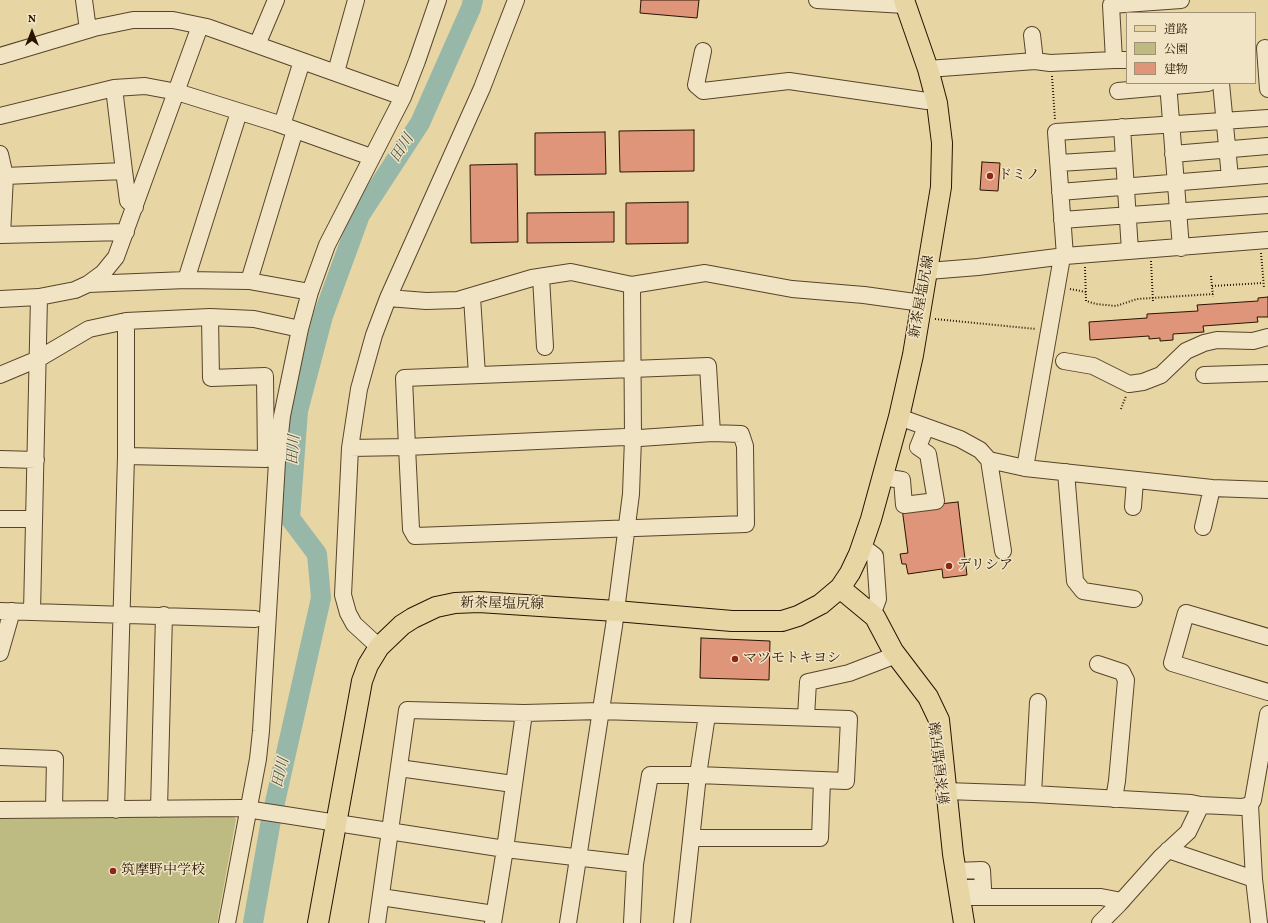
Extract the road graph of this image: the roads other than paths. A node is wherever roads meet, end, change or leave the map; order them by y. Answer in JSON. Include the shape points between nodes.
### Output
{"nodes":[{"id":1,"x":84,"y":0,"type":"edge"},
{"id":2,"x":276,"y":0,"type":"edge"},
{"id":3,"x":356,"y":0,"type":"edge"},
{"id":4,"x":438,"y":0,"type":"edge"},
{"id":5,"x":516,"y":0,"type":"edge"},
{"id":6,"x":817,"y":0,"type":"edge"},
{"id":7,"x":1181,"y":0,"type":"edge"},
{"id":8,"x":905,"y":2,"type":"edge"},
{"id":9,"x":200,"y":26,"type":"junction"},
{"id":10,"x":88,"y":30,"type":"junction"},
{"id":11,"x":1032,"y":35,"type":"dead end"},
{"id":12,"x":257,"y":45,"type":"junction"},
{"id":13,"x":1263,"y":48,"type":"edge"},
{"id":14,"x":703,"y":50,"type":"dead end"},
{"id":15,"x":0,"y":56,"type":"edge"},
{"id":16,"x":1121,"y":60,"type":"edge"},
{"id":17,"x":302,"y":61,"type":"junction"},
{"id":18,"x":1035,"y":61,"type":"junction"},
{"id":19,"x":928,"y":69,"type":"junction"},
{"id":20,"x":336,"y":72,"type":"junction"},
{"id":21,"x":1265,"y":81,"type":"edge"},
{"id":22,"x":1188,"y":84,"type":"edge"},
{"id":23,"x":1221,"y":84,"type":"edge"},
{"id":24,"x":1168,"y":85,"type":"edge"},
{"id":25,"x":114,"y":88,"type":"junction"},
{"id":26,"x":1118,"y":91,"type":"dead end"},
{"id":27,"x":177,"y":92,"type":"junction"},
{"id":28,"x":403,"y":97,"type":"junction"},
{"id":29,"x":936,"y":100,"type":"junction"},
{"id":30,"x":239,"y":112,"type":"junction"},
{"id":31,"x":0,"y":116,"type":"edge"},
{"id":32,"x":1268,"y":118,"type":"edge"},
{"id":33,"x":1224,"y":121,"type":"junction"},
{"id":34,"x":1171,"y":124,"type":"junction"},
{"id":35,"x":288,"y":128,"type":"junction"},
{"id":36,"x":1122,"y":128,"type":"junction"},
{"id":37,"x":1268,"y":146,"type":"edge"},
{"id":38,"x":1227,"y":150,"type":"junction"},
{"id":39,"x":0,"y":154,"type":"edge"},
{"id":40,"x":1174,"y":154,"type":"junction"},
{"id":41,"x":371,"y":157,"type":"junction"},
{"id":42,"x":1124,"y":159,"type":"junction"},
{"id":43,"x":1059,"y":163,"type":"junction"},
{"id":44,"x":124,"y":171,"type":"junction"},
{"id":45,"x":1268,"y":175,"type":"edge"},
{"id":46,"x":5,"y":176,"type":"junction"},
{"id":47,"x":1230,"y":178,"type":"junction"},
{"id":48,"x":1176,"y":182,"type":"junction"},
{"id":49,"x":1126,"y":186,"type":"junction"},
{"id":50,"x":1060,"y":192,"type":"junction"},
{"id":51,"x":1268,"y":205,"type":"edge"},
{"id":52,"x":135,"y":207,"type":"junction"},
{"id":53,"x":1178,"y":211,"type":"junction"},
{"id":54,"x":1128,"y":215,"type":"junction"},
{"id":55,"x":1062,"y":220,"type":"junction"},
{"id":56,"x":126,"y":232,"type":"junction"},
{"id":57,"x":1,"y":235,"type":"edge"},
{"id":58,"x":1264,"y":244,"type":"edge"},
{"id":59,"x":1181,"y":248,"type":"junction"},
{"id":60,"x":1130,"y":252,"type":"junction"},
{"id":61,"x":1063,"y":257,"type":"junction"},
{"id":62,"x":928,"y":271,"type":"junction"},
{"id":63,"x":541,"y":277,"type":"junction"},
{"id":64,"x":186,"y":280,"type":"junction"},
{"id":65,"x":249,"y":281,"type":"junction"},
{"id":66,"x":88,"y":284,"type":"junction"},
{"id":67,"x":632,"y":285,"type":"junction"},
{"id":68,"x":310,"y":292,"type":"junction"},
{"id":69,"x":39,"y":297,"type":"junction"},
{"id":70,"x":472,"y":297,"type":"junction"},
{"id":71,"x":388,"y":298,"type":"junction"},
{"id":72,"x":0,"y":299,"type":"edge"},
{"id":73,"x":922,"y":303,"type":"junction"},
{"id":74,"x":210,"y":317,"type":"junction"},
{"id":75,"x":126,"y":321,"type":"junction"},
{"id":76,"x":300,"y":329,"type":"junction"},
{"id":77,"x":1268,"y":337,"type":"edge"},
{"id":78,"x":545,"y":347,"type":"dead end"},
{"id":79,"x":38,"y":359,"type":"junction"},
{"id":80,"x":1064,"y":361,"type":"dead end"},
{"id":81,"x":632,"y":369,"type":"junction"},
{"id":82,"x":1268,"y":373,"type":"edge"},
{"id":83,"x":0,"y":375,"type":"edge"},
{"id":84,"x":477,"y":375,"type":"junction"},
{"id":85,"x":1204,"y":375,"type":"dead end"},
{"id":86,"x":899,"y":417,"type":"junction"},
{"id":87,"x":926,"y":427,"type":"junction"},
{"id":88,"x":712,"y":434,"type":"junction"},
{"id":89,"x":633,"y":438,"type":"junction"},
{"id":90,"x":407,"y":447,"type":"junction"},
{"id":91,"x":350,"y":448,"type":"junction"},
{"id":92,"x":126,"y":456,"type":"junction"},
{"id":93,"x":0,"y":459,"type":"edge"},
{"id":94,"x":36,"y":460,"type":"junction"},
{"id":95,"x":989,"y":460,"type":"junction"},
{"id":96,"x":1025,"y":468,"type":"junction"},
{"id":97,"x":1066,"y":472,"type":"junction"},
{"id":98,"x":882,"y":476,"type":"junction"},
{"id":99,"x":1135,"y":480,"type":"junction"},
{"id":100,"x":1212,"y":488,"type":"junction"},
{"id":101,"x":1268,"y":490,"type":"edge"},
{"id":102,"x":1133,"y":507,"type":"dead end"},
{"id":103,"x":0,"y":519,"type":"edge"},
{"id":104,"x":34,"y":520,"type":"junction"},
{"id":105,"x":1203,"y":527,"type":"dead end"},
{"id":106,"x":627,"y":528,"type":"junction"},
{"id":107,"x":862,"y":546,"type":"junction"},
{"id":108,"x":1003,"y":551,"type":"dead end"},
{"id":109,"x":840,"y":588,"type":"junction"},
{"id":110,"x":1134,"y":600,"type":"dead end"},
{"id":111,"x":6,"y":611,"type":"edge"},
{"id":112,"x":616,"y":611,"type":"junction"},
{"id":113,"x":32,"y":612,"type":"junction"},
{"id":114,"x":122,"y":614,"type":"junction"},
{"id":115,"x":872,"y":614,"type":"junction"},
{"id":116,"x":164,"y":615,"type":"junction"},
{"id":117,"x":255,"y":619,"type":"dead end"},
{"id":118,"x":1268,"y":637,"type":"edge"},
{"id":119,"x":379,"y":647,"type":"junction"},
{"id":120,"x":0,"y":652,"type":"edge"},
{"id":121,"x":896,"y":655,"type":"junction"},
{"id":122,"x":1098,"y":664,"type":"dead end"},
{"id":123,"x":1268,"y":692,"type":"edge"},
{"id":124,"x":1038,"y":702,"type":"dead end"},
{"id":125,"x":600,"y":711,"type":"junction"},
{"id":126,"x":524,"y":713,"type":"junction"},
{"id":127,"x":707,"y":715,"type":"junction"},
{"id":128,"x":1268,"y":716,"type":"edge"},
{"id":129,"x":806,"y":717,"type":"junction"},
{"id":130,"x":0,"y":756,"type":"edge"},
{"id":131,"x":399,"y":768,"type":"junction"},
{"id":132,"x":698,"y":775,"type":"junction"},
{"id":133,"x":822,"y":780,"type":"junction"},
{"id":134,"x":514,"y":784,"type":"junction"},
{"id":135,"x":946,"y":791,"type":"junction"},
{"id":136,"x":1033,"y":794,"type":"junction"},
{"id":137,"x":1114,"y":799,"type":"junction"},
{"id":138,"x":1201,"y":805,"type":"junction"},
{"id":139,"x":1250,"y":805,"type":"junction"},
{"id":140,"x":159,"y":809,"type":"junction"},
{"id":141,"x":0,"y":810,"type":"edge"},
{"id":142,"x":54,"y":810,"type":"junction"},
{"id":143,"x":116,"y":810,"type":"junction"},
{"id":144,"x":252,"y":810,"type":"junction"},
{"id":145,"x":329,"y":821,"type":"junction"},
{"id":146,"x":389,"y":831,"type":"junction"},
{"id":147,"x":692,"y":838,"type":"junction"},
{"id":148,"x":505,"y":849,"type":"junction"},
{"id":149,"x":1168,"y":850,"type":"junction"},
{"id":150,"x":578,"y":857,"type":"junction"},
{"id":151,"x":635,"y":864,"type":"junction"},
{"id":152,"x":1259,"y":882,"type":"edge"},
{"id":153,"x":958,"y":886,"type":"junction"},
{"id":154,"x":381,"y":897,"type":"junction"},
{"id":155,"x":1122,"y":902,"type":"junction"},
{"id":156,"x":494,"y":918,"type":"edge"},
{"id":157,"x":227,"y":923,"type":"edge"},
{"id":158,"x":318,"y":923,"type":"edge"},
{"id":159,"x":377,"y":923,"type":"edge"},
{"id":160,"x":568,"y":923,"type":"edge"},
{"id":161,"x":632,"y":923,"type":"edge"},
{"id":162,"x":682,"y":923,"type":"edge"},
{"id":163,"x":964,"y":923,"type":"edge"},
{"id":164,"x":1100,"y":923,"type":"edge"},
{"id":165,"x":1259,"y":923,"type":"edge"}],
"edges":[{"from":1,"to":10,"type":"street"},
{"from":2,"to":12,"type":"street"},
{"from":3,"to":20,"type":"street"},
{"from":4,"to":28,"type":"street"},
{"from":5,"to":71,"type":"street","via":[[482,88]]},
{"from":6,"to":8,"type":"street"},
{"from":7,"to":16,"type":"street","via":[[1111,4]]},
{"from":8,"to":19,"type":"main road","name":"新茶屋塩尻線"},
{"from":9,"to":10,"type":"street","via":[[173,20],[133,20]]},
{"from":9,"to":12,"type":"street"},
{"from":9,"to":27,"type":"street"},
{"from":10,"to":15,"type":"street"},
{"from":11,"to":18,"type":"street"},
{"from":12,"to":17,"type":"street"},
{"from":13,"to":21,"type":"street"},
{"from":14,"to":29,"type":"street","via":[[696,85],[703,91],[788,81],[927,101]]},
{"from":16,"to":18,"type":"street","via":[[1050,63]]},
{"from":17,"to":20,"type":"street"},
{"from":17,"to":35,"type":"street"},
{"from":18,"to":19,"type":"street"},
{"from":19,"to":29,"type":"main road","name":"新茶屋塩尻線"},
{"from":20,"to":28,"type":"street"},
{"from":22,"to":24,"type":"street"},
{"from":23,"to":33,"type":"street"},
{"from":24,"to":26,"type":"street"},
{"from":24,"to":34,"type":"street"},
{"from":25,"to":27,"type":"street","via":[[145,86]]},
{"from":25,"to":31,"type":"street"},
{"from":25,"to":44,"type":"street"},
{"from":27,"to":30,"type":"street"},
{"from":27,"to":52,"type":"street"},
{"from":28,"to":41,"type":"street"},
{"from":29,"to":62,"type":"main road","name":"新茶屋塩尻線","via":[[942,143],[941,186]]},
{"from":30,"to":35,"type":"street"},
{"from":30,"to":64,"type":"street"},
{"from":32,"to":33,"type":"street"},
{"from":33,"to":34,"type":"street"},
{"from":33,"to":38,"type":"street"},
{"from":34,"to":36,"type":"street"},
{"from":34,"to":40,"type":"street"},
{"from":35,"to":41,"type":"street"},
{"from":35,"to":65,"type":"street"},
{"from":36,"to":42,"type":"street"},
{"from":36,"to":43,"type":"street","via":[[1056,132]]},
{"from":37,"to":38,"type":"street"},
{"from":38,"to":40,"type":"street"},
{"from":38,"to":47,"type":"street"},
{"from":39,"to":46,"type":"street"},
{"from":40,"to":48,"type":"street"},
{"from":41,"to":68,"type":"street","via":[[327,245]]},
{"from":42,"to":43,"type":"street"},
{"from":42,"to":49,"type":"street"},
{"from":43,"to":50,"type":"street"},
{"from":44,"to":46,"type":"street"},
{"from":44,"to":52,"type":"street","via":[[128,201]]},
{"from":45,"to":47,"type":"street"},
{"from":46,"to":57,"type":"street"},
{"from":47,"to":48,"type":"street"},
{"from":48,"to":49,"type":"street"},
{"from":48,"to":53,"type":"street"},
{"from":49,"to":50,"type":"street"},
{"from":49,"to":54,"type":"street"},
{"from":50,"to":55,"type":"street"},
{"from":51,"to":53,"type":"street"},
{"from":52,"to":56,"type":"street"},
{"from":53,"to":54,"type":"street"},
{"from":53,"to":59,"type":"street"},
{"from":54,"to":55,"type":"street"},
{"from":54,"to":60,"type":"street"},
{"from":55,"to":61,"type":"street"},
{"from":56,"to":57,"type":"street"},
{"from":56,"to":66,"type":"street","via":[[116,257],[103,273]]},
{"from":58,"to":59,"type":"street"},
{"from":59,"to":60,"type":"street"},
{"from":60,"to":61,"type":"street"},
{"from":61,"to":62,"type":"street"},
{"from":61,"to":96,"type":"street"},
{"from":62,"to":73,"type":"main road","name":"新茶屋塩尻線"},
{"from":63,"to":67,"type":"street","via":[[571,272]]},
{"from":63,"to":70,"type":"street"},
{"from":63,"to":78,"type":"street"},
{"from":64,"to":65,"type":"street"},
{"from":64,"to":66,"type":"street"},
{"from":65,"to":68,"type":"street"},
{"from":66,"to":69,"type":"street","via":[[75,290]]},
{"from":67,"to":73,"type":"street","via":[[705,273],[792,289]]},
{"from":67,"to":81,"type":"street"},
{"from":68,"to":76,"type":"street"},
{"from":69,"to":72,"type":"street"},
{"from":69,"to":79,"type":"street"},
{"from":70,"to":71,"type":"street","via":[[426,302]]},
{"from":70,"to":84,"type":"street"},
{"from":71,"to":91,"type":"street","via":[[374,335],[359,389]]},
{"from":73,"to":86,"type":"main road","name":"新茶屋塩尻線"},
{"from":74,"to":75,"type":"street"},
{"from":74,"to":76,"type":"street","via":[[254,319]]},
{"from":74,"to":92,"type":"street","via":[[211,378],[265,376],[266,459]]},
{"from":75,"to":79,"type":"street","via":[[89,329]]},
{"from":75,"to":92,"type":"street"},
{"from":76,"to":144,"type":"street","via":[[282,416],[277,462],[262,731]]},
{"from":77,"to":80,"type":"street","via":[[1253,341],[1217,340],[1204,343],[1186,351],[1161,375],[1129,384],[1093,366]]},
{"from":79,"to":83,"type":"street"},
{"from":79,"to":94,"type":"street"},
{"from":81,"to":84,"type":"street"},
{"from":81,"to":88,"type":"street","via":[[708,366]]},
{"from":81,"to":89,"type":"street"},
{"from":82,"to":85,"type":"street"},
{"from":84,"to":90,"type":"street","via":[[404,378]]},
{"from":86,"to":87,"type":"street"},
{"from":86,"to":98,"type":"main road","name":"新茶屋塩尻線"},
{"from":87,"to":95,"type":"street","via":[[960,439],[980,450]]},
{"from":87,"to":98,"type":"street","via":[[918,447],[928,454],[936,501],[904,505],[902,480]]},
{"from":88,"to":89,"type":"street"},
{"from":88,"to":106,"type":"street","via":[[741,434],[745,446],[746,524]]},
{"from":89,"to":90,"type":"street"},
{"from":89,"to":106,"type":"street"},
{"from":90,"to":91,"type":"street"},
{"from":90,"to":106,"type":"street","via":[[411,528],[415,536]]},
{"from":91,"to":119,"type":"street","via":[[343,595],[354,624]]},
{"from":92,"to":114,"type":"street"},
{"from":93,"to":94,"type":"street"},
{"from":94,"to":104,"type":"street"},
{"from":95,"to":96,"type":"street"},
{"from":95,"to":108,"type":"street"},
{"from":96,"to":97,"type":"street"},
{"from":97,"to":99,"type":"street"},
{"from":97,"to":110,"type":"street","via":[[1075,581],[1083,591]]},
{"from":98,"to":107,"type":"main road","name":"新茶屋塩尻線"},
{"from":99,"to":100,"type":"street"},
{"from":99,"to":102,"type":"street"},
{"from":100,"to":101,"type":"street"},
{"from":100,"to":105,"type":"street"},
{"from":103,"to":104,"type":"street"},
{"from":104,"to":113,"type":"street"},
{"from":106,"to":112,"type":"street"},
{"from":107,"to":109,"type":"main road","name":"新茶屋塩尻線"},
{"from":107,"to":115,"type":"street","via":[[875,556],[878,599]]},
{"from":109,"to":112,"type":"main road","name":"新茶屋塩尻線","via":[[810,611],[782,621],[732,621]]},
{"from":109,"to":115,"type":"main road","name":"新茶屋塩尻線"},
{"from":111,"to":113,"type":"street"},
{"from":111,"to":120,"type":"street"},
{"from":112,"to":119,"type":"main road","name":"新茶屋塩尻線","via":[[502,602],[455,603],[424,611],[402,625]]},
{"from":112,"to":125,"type":"street"},
{"from":113,"to":114,"type":"street"},
{"from":114,"to":116,"type":"street"},
{"from":114,"to":143,"type":"street"},
{"from":115,"to":121,"type":"main road","name":"新茶屋塩尻線"},
{"from":116,"to":117,"type":"street"},
{"from":116,"to":140,"type":"street"},
{"from":118,"to":123,"type":"street","via":[[1186,613],[1172,663]]},
{"from":119,"to":145,"type":"main road","name":"新茶屋塩尻線","via":[[362,681]]},
{"from":121,"to":129,"type":"street","via":[[849,673],[808,682]]},
{"from":121,"to":135,"type":"main road","name":"新茶屋塩尻線","via":[[928,697],[939,720]]},
{"from":122,"to":137,"type":"street","via":[[1122,672],[1126,680]]},
{"from":124,"to":136,"type":"street"},
{"from":125,"to":126,"type":"street"},
{"from":125,"to":127,"type":"street"},
{"from":125,"to":150,"type":"street"},
{"from":126,"to":131,"type":"street","via":[[407,710]]},
{"from":126,"to":134,"type":"street"},
{"from":127,"to":129,"type":"street"},
{"from":127,"to":132,"type":"street"},
{"from":128,"to":139,"type":"street","via":[[1254,800]]},
{"from":129,"to":133,"type":"street","via":[[849,719],[846,781]]},
{"from":130,"to":142,"type":"street","via":[[55,759]]},
{"from":131,"to":134,"type":"street"},
{"from":131,"to":146,"type":"street"},
{"from":132,"to":133,"type":"street"},
{"from":132,"to":147,"type":"street"},
{"from":132,"to":151,"type":"street","via":[[650,775]]},
{"from":133,"to":147,"type":"street","via":[[820,838]]},
{"from":134,"to":148,"type":"street"},
{"from":135,"to":136,"type":"street"},
{"from":135,"to":153,"type":"main road","name":"新茶屋塩尻線"},
{"from":136,"to":137,"type":"street"},
{"from":137,"to":138,"type":"street"},
{"from":138,"to":139,"type":"street"},
{"from":138,"to":149,"type":"street","via":[[1188,832]]},
{"from":139,"to":152,"type":"street"},
{"from":140,"to":143,"type":"street"},
{"from":140,"to":144,"type":"street"},
{"from":141,"to":142,"type":"street"},
{"from":142,"to":143,"type":"street"},
{"from":144,"to":145,"type":"street"},
{"from":144,"to":157,"type":"street"},
{"from":145,"to":146,"type":"street"},
{"from":145,"to":158,"type":"main road","name":"新茶屋塩尻線"},
{"from":146,"to":148,"type":"street"},
{"from":146,"to":154,"type":"street"},
{"from":147,"to":162,"type":"street"},
{"from":148,"to":150,"type":"street"},
{"from":148,"to":156,"type":"street"},
{"from":149,"to":152,"type":"street"},
{"from":149,"to":155,"type":"street"},
{"from":150,"to":151,"type":"street"},
{"from":150,"to":160,"type":"street"},
{"from":151,"to":161,"type":"street"},
{"from":152,"to":165,"type":"street"},
{"from":153,"to":155,"type":"street","via":[[1101,897]]},
{"from":153,"to":163,"type":"main road","name":"新茶屋塩尻線"},
{"from":154,"to":156,"type":"street"},
{"from":154,"to":159,"type":"street"},
{"from":155,"to":164,"type":"street"}]}
